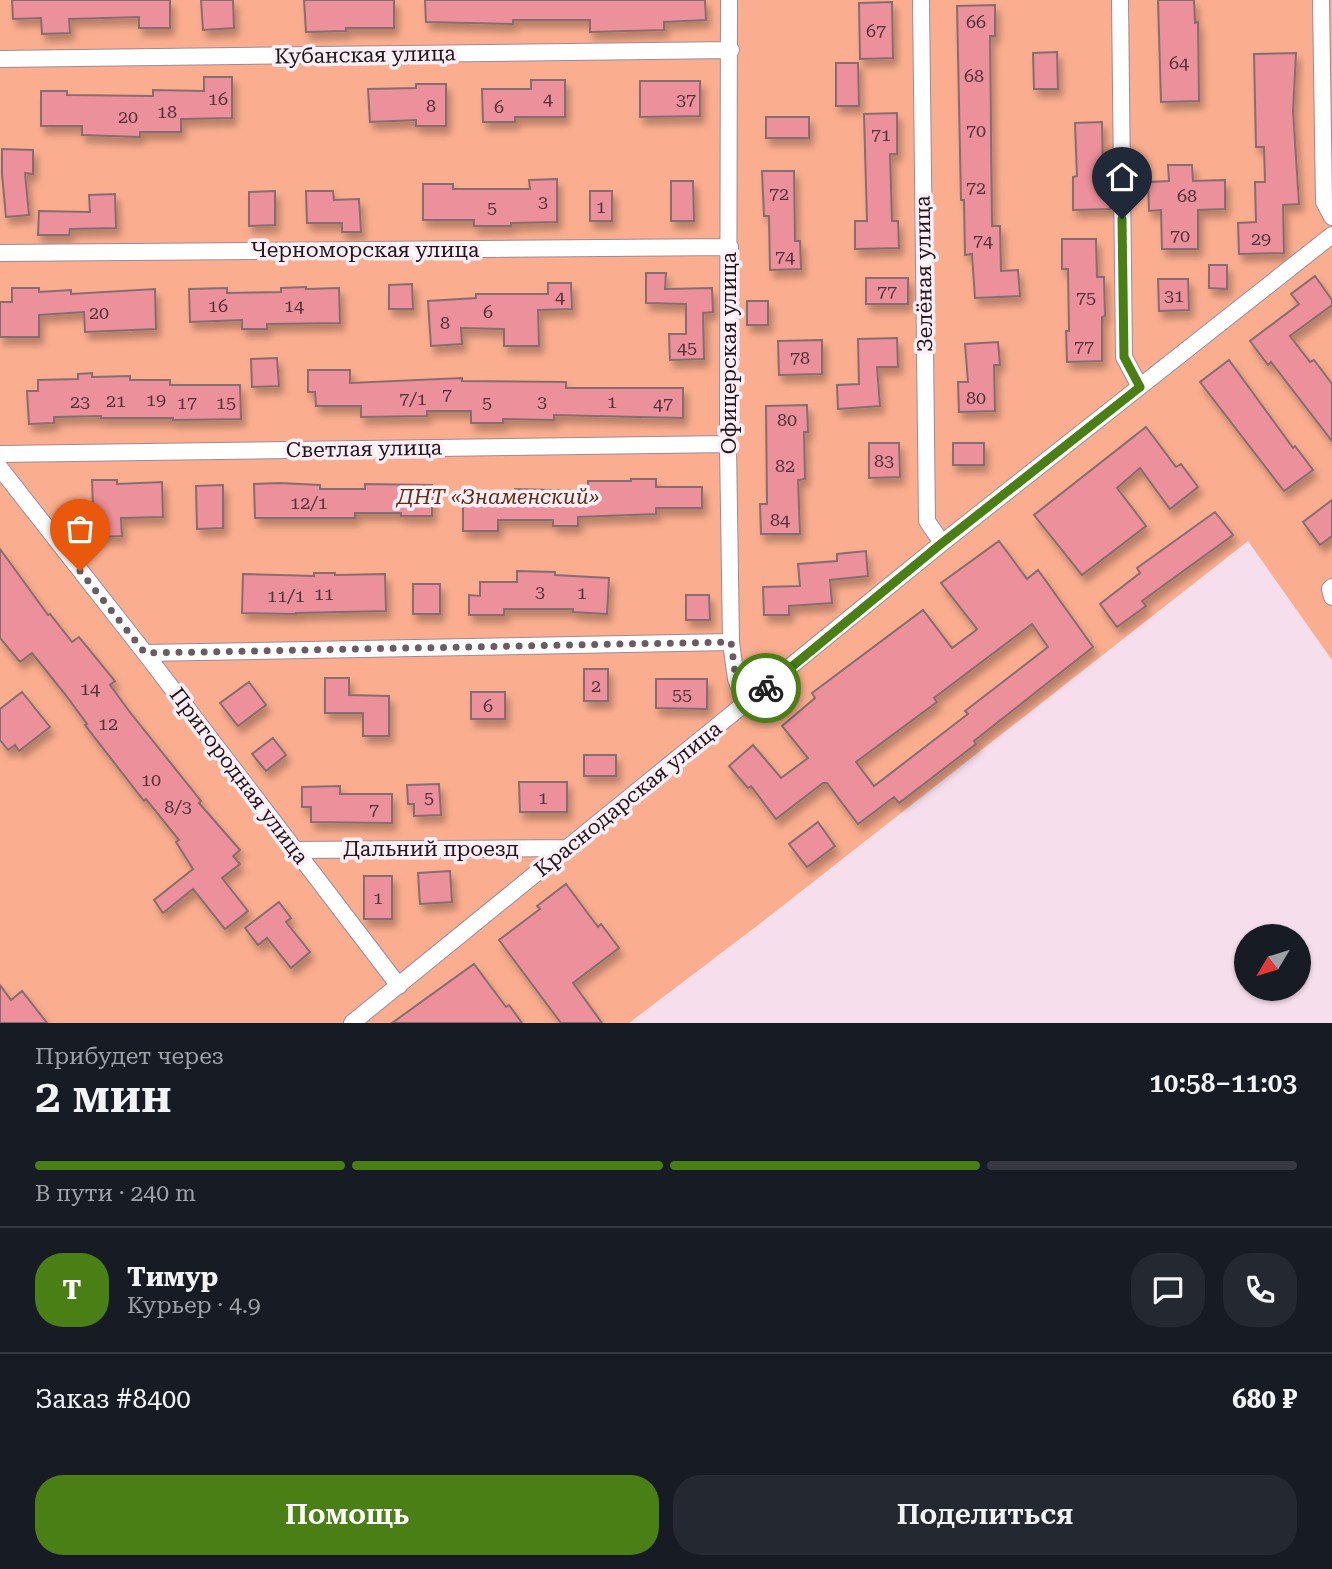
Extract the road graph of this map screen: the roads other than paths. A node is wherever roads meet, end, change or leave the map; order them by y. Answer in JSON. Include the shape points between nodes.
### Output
{"nodes":[{"id":1,"x":729,"y":0,"type":"edge"},
{"id":2,"x":920,"y":0,"type":"edge"},
{"id":3,"x":1120,"y":0,"type":"edge"},
{"id":4,"x":1321,"y":0,"type":"edge"},
{"id":5,"x":731,"y":50,"type":"junction"},
{"id":6,"x":0,"y":59,"type":"edge"},
{"id":7,"x":1332,"y":217,"type":"edge"},
{"id":8,"x":1332,"y":235,"type":"edge"},
{"id":9,"x":730,"y":247,"type":"junction"},
{"id":10,"x":0,"y":253,"type":"edge"},
{"id":11,"x":1140,"y":387,"type":"junction"},
{"id":12,"x":728,"y":444,"type":"junction"},
{"id":13,"x":0,"y":454,"type":"edge"},
{"id":14,"x":0,"y":468,"type":"edge"},
{"id":15,"x":942,"y":543,"type":"junction"},
{"id":16,"x":731,"y":642,"type":"junction"},
{"id":17,"x":145,"y":653,"type":"junction"},
{"id":18,"x":746,"y":705,"type":"junction"},
{"id":19,"x":567,"y":848,"type":"junction"},
{"id":20,"x":295,"y":850,"type":"junction"},
{"id":21,"x":399,"y":986,"type":"junction"},
{"id":22,"x":352,"y":1023,"type":"edge"}],
"edges":[{"from":1,"to":5,"type":"street","name":"Офицерская улица"},
{"from":2,"to":15,"type":"street","name":"Зелёная улица","via":[[927,521]]},
{"from":3,"to":11,"type":"street","via":[[1124,357]]},
{"from":4,"to":7,"type":"street","via":[[1324,202]]},
{"from":5,"to":6,"type":"street","name":"Кубанская улица"},
{"from":5,"to":9,"type":"street","name":"Офицерская улица"},
{"from":8,"to":11,"type":"street","name":"Краснодарская улица"},
{"from":9,"to":10,"type":"street","name":"Черноморская улица"},
{"from":9,"to":12,"type":"street","name":"Офицерская улица"},
{"from":11,"to":15,"type":"street","name":"Краснодарская улица"},
{"from":12,"to":13,"type":"street","name":"Светлая улица"},
{"from":12,"to":16,"type":"street","name":"Офицерская улица"},
{"from":14,"to":17,"type":"street","name":"Пригородная улица"},
{"from":15,"to":18,"type":"street","name":"Краснодарская улица"},
{"from":16,"to":17,"type":"street"},
{"from":16,"to":18,"type":"street","name":"Офицерская улица","via":[[736,680]]},
{"from":17,"to":20,"type":"street","name":"Пригородная улица"},
{"from":18,"to":19,"type":"street","name":"Краснодарская улица"},
{"from":19,"to":20,"type":"street","name":"Дальний проезд"},
{"from":19,"to":21,"type":"street","name":"Краснодарская улица"},
{"from":20,"to":21,"type":"street","name":"Пригородная улица"},
{"from":21,"to":22,"type":"street","name":"Краснодарская улица"}]}
